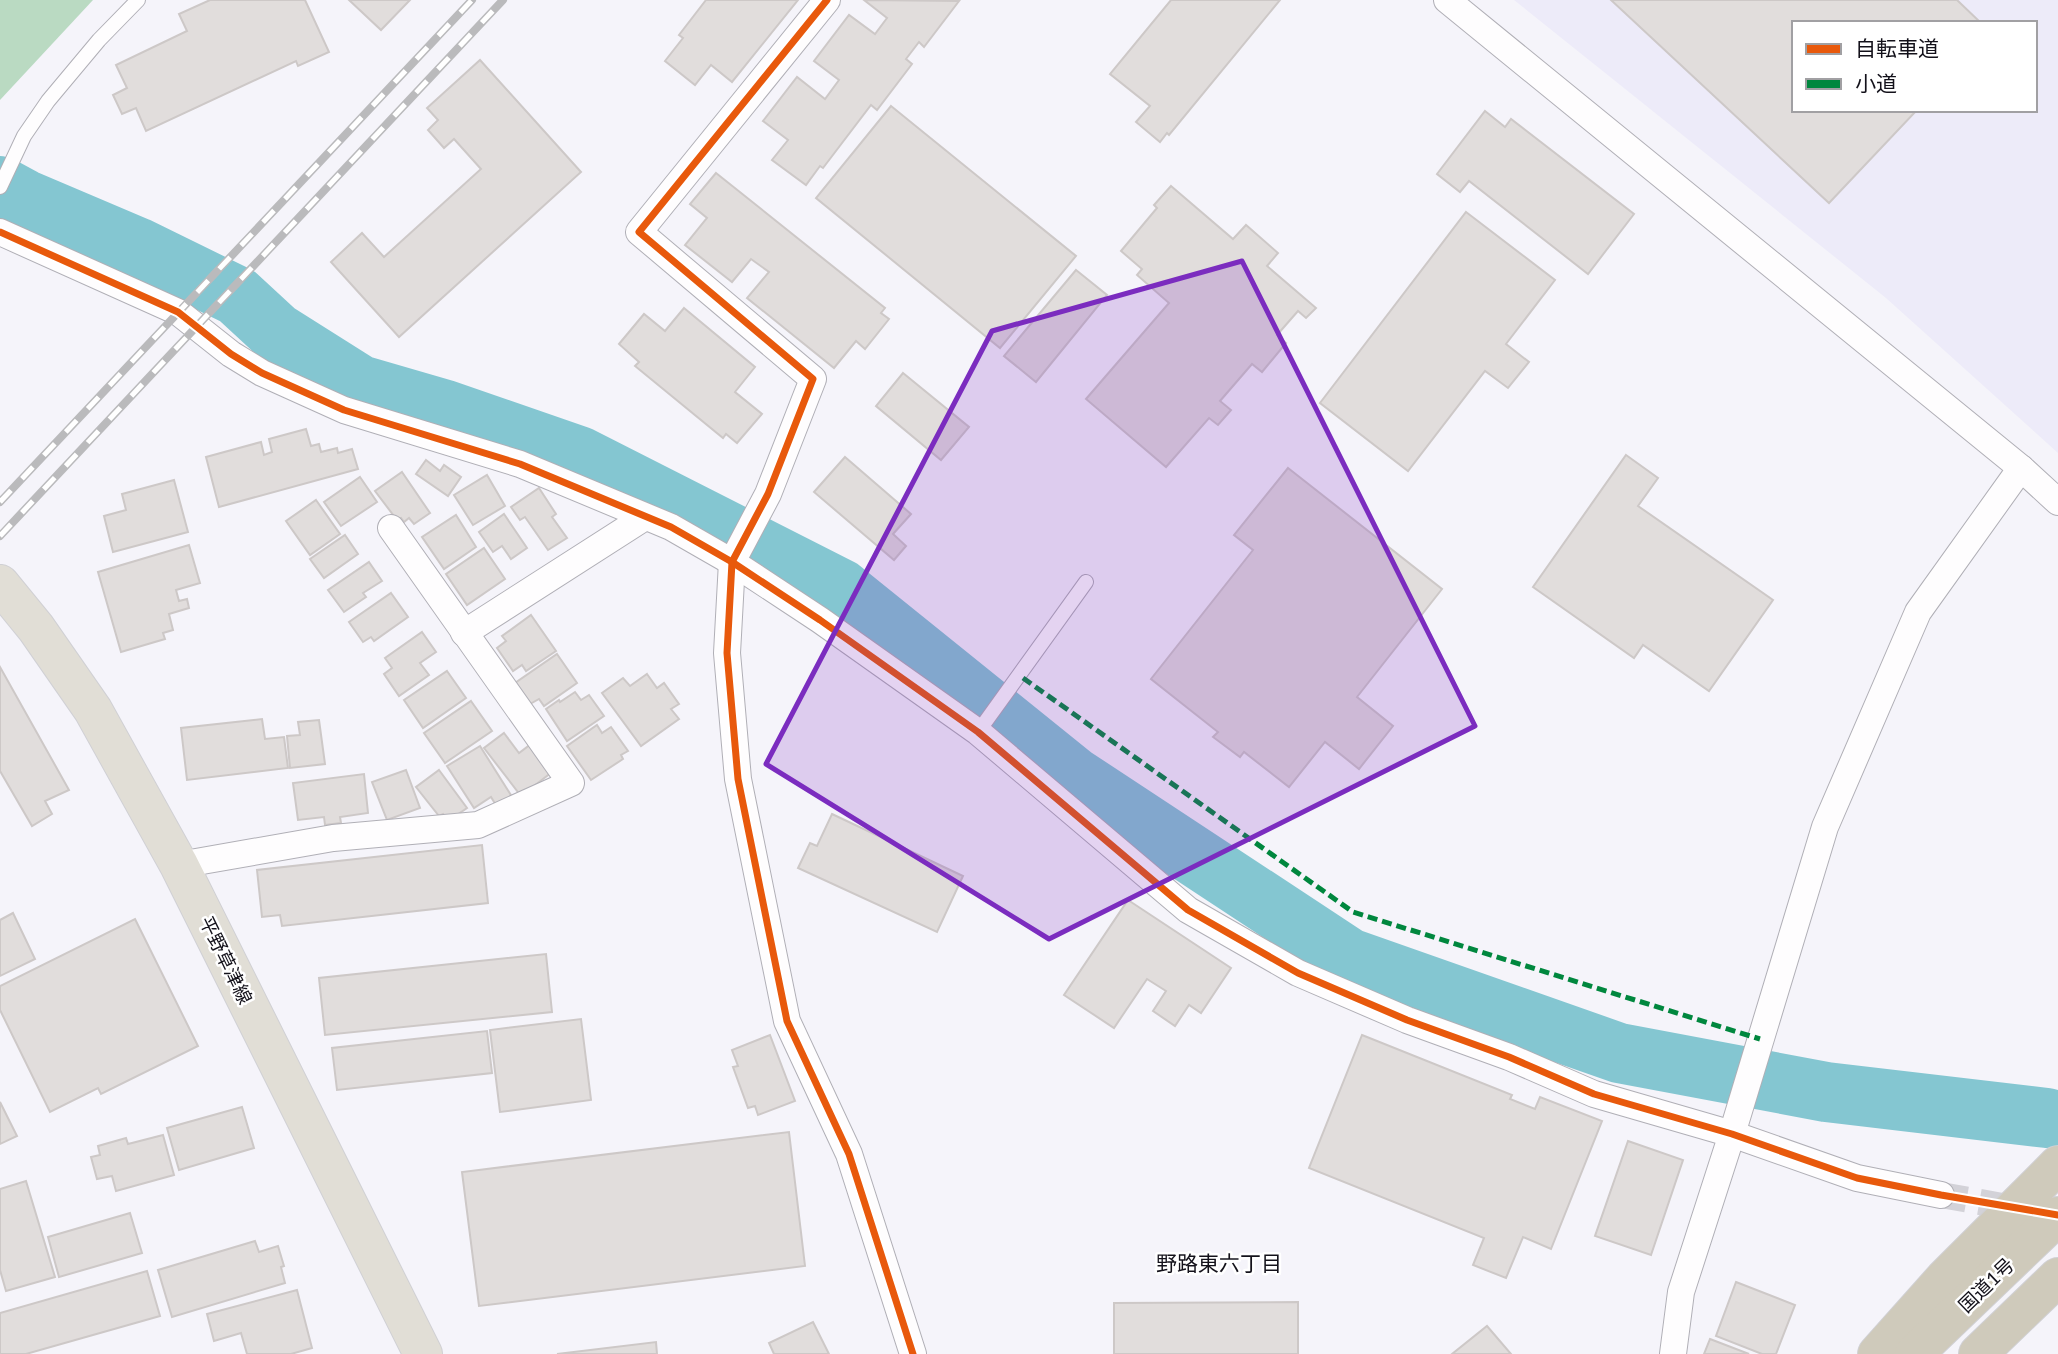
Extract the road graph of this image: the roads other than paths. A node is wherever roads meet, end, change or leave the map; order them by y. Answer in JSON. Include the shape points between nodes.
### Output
{"nodes":[{"id":1,"x":138,"y":0,"type":"edge"},
{"id":2,"x":827,"y":0,"type":"edge"},
{"id":3,"x":1447,"y":0,"type":"edge"},
{"id":4,"x":0,"y":187,"type":"edge"},
{"id":5,"x":0,"y":232,"type":"edge"},
{"id":6,"x":2021,"y":468,"type":"junction"},
{"id":7,"x":2058,"y":502,"type":"edge"},
{"id":8,"x":645,"y":517,"type":"junction"},
{"id":9,"x":391,"y":528,"type":"dead end"},
{"id":10,"x":736,"y":555,"type":"junction"},
{"id":11,"x":1086,"y":582,"type":"dead end"},
{"id":12,"x":0,"y":584,"type":"edge"},
{"id":13,"x":464,"y":633,"type":"junction"},
{"id":14,"x":978,"y":732,"type":"junction"},
{"id":15,"x":179,"y":865,"type":"junction"},
{"id":16,"x":1731,"y":1133,"type":"junction"},
{"id":17,"x":2058,"y":1165,"type":"edge"},
{"id":18,"x":1941,"y":1195,"type":"tunnel mouth"},
{"id":19,"x":2058,"y":1216,"type":"edge"},
{"id":20,"x":2058,"y":1277,"type":"edge"},
{"id":21,"x":2058,"y":1310,"type":"edge"},
{"id":22,"x":423,"y":1354,"type":"edge"},
{"id":23,"x":913,"y":1354,"type":"edge"},
{"id":24,"x":1673,"y":1354,"type":"edge"},
{"id":25,"x":1877,"y":1354,"type":"edge"},
{"id":26,"x":1914,"y":1354,"type":"edge"},
{"id":27,"x":1978,"y":1354,"type":"edge"},
{"id":28,"x":2011,"y":1354,"type":"edge"}],
"edges":[{"from":1,"to":4,"type":"lane","via":[[48,101],[23,136]]},
{"from":2,"to":10,"type":"street","via":[[639,232],[813,379],[768,494]]},
{"from":3,"to":6,"type":"street"},
{"from":5,"to":8,"type":"street","via":[[178,312],[262,373],[344,410],[520,464]]},
{"from":6,"to":7,"type":"street"},
{"from":6,"to":16,"type":"street","via":[[1918,612],[1825,827]]},
{"from":8,"to":10,"type":"street"},
{"from":8,"to":13,"type":"street"},
{"from":9,"to":13,"type":"street"},
{"from":10,"to":14,"type":"street"},
{"from":10,"to":23,"type":"street","via":[[727,653],[738,779],[787,1021],[849,1154]]},
{"from":11,"to":14,"type":"lane"},
{"from":12,"to":15,"type":"main road","name":"平野草津線","via":[[93,710]]},
{"from":13,"to":15,"type":"street","via":[[571,783],[478,825],[333,838]]},
{"from":14,"to":16,"type":"street","via":[[1188,910],[1298,973],[1594,1094]]},
{"from":15,"to":22,"type":"main road","name":"平野草津線"},
{"from":16,"to":18,"type":"street","via":[[1857,1178]]},
{"from":16,"to":24,"type":"street","via":[[1681,1292]]},
{"from":17,"to":25,"type":"highway"},
{"from":19,"to":26,"type":"highway","name":"国道1号"},
{"from":20,"to":27,"type":"highway"},
{"from":21,"to":28,"type":"highway"}]}
